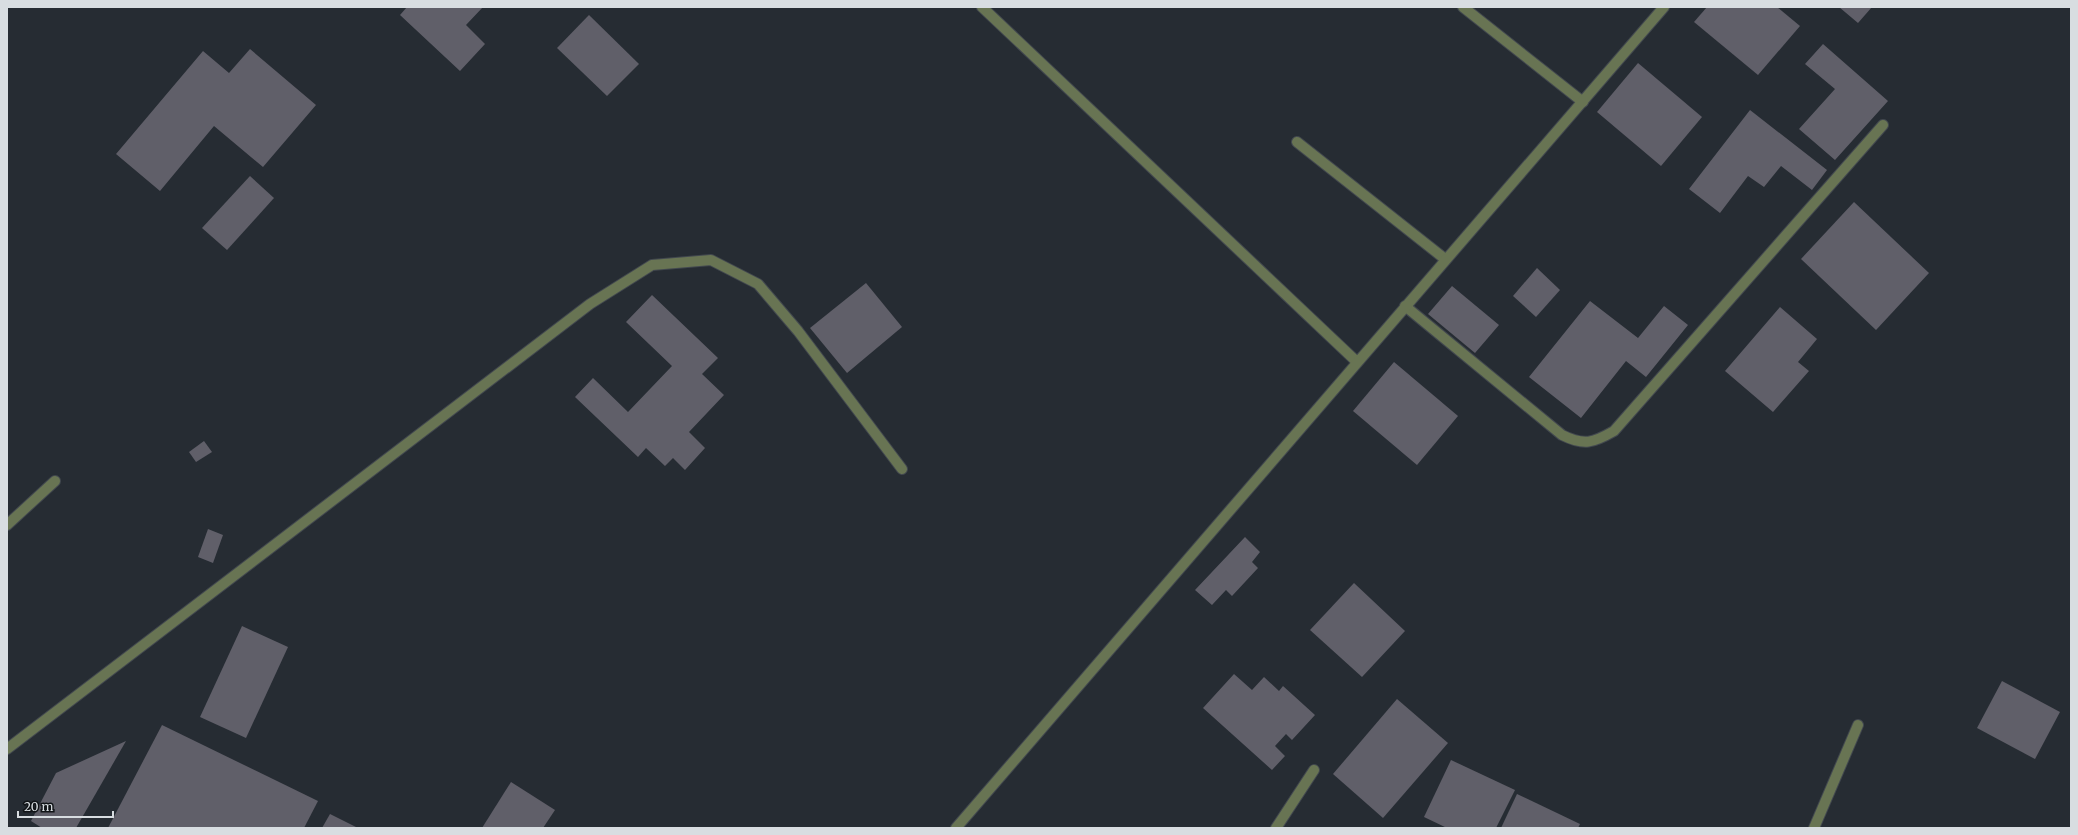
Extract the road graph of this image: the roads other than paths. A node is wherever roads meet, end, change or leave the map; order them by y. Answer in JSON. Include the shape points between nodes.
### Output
{"nodes":[{"id":1,"x":982,"y":7,"type":"edge"},
{"id":2,"x":1463,"y":7,"type":"edge"},
{"id":3,"x":1664,"y":7,"type":"edge"},
{"id":4,"x":1583,"y":102,"type":"junction"},
{"id":5,"x":1883,"y":125,"type":"dead end"},
{"id":6,"x":1297,"y":142,"type":"dead end"},
{"id":7,"x":1445,"y":259,"type":"junction"},
{"id":8,"x":1405,"y":306,"type":"junction"},
{"id":9,"x":1357,"y":362,"type":"junction"},
{"id":10,"x":902,"y":469,"type":"dead end"},
{"id":11,"x":55,"y":481,"type":"dead end"},
{"id":12,"x":7,"y":525,"type":"edge"},
{"id":13,"x":1858,"y":725,"type":"dead end"},
{"id":14,"x":7,"y":749,"type":"edge"},
{"id":15,"x":1314,"y":770,"type":"dead end"},
{"id":16,"x":956,"y":828,"type":"edge"},
{"id":17,"x":1276,"y":828,"type":"edge"},
{"id":18,"x":1814,"y":828,"type":"edge"}],
"edges":[{"from":1,"to":9,"type":"street"},
{"from":2,"to":4,"type":"street"},
{"from":3,"to":4,"type":"street"},
{"from":4,"to":7,"type":"street"},
{"from":5,"to":8,"type":"street","via":[[1614,431],[1595,442],[1576,442],[1562,435]]},
{"from":6,"to":7,"type":"street"},
{"from":7,"to":8,"type":"street"},
{"from":8,"to":9,"type":"street"},
{"from":9,"to":16,"type":"street"},
{"from":10,"to":14,"type":"street","via":[[798,331],[758,284],[712,260],[652,265],[590,304]]},
{"from":11,"to":12,"type":"street"},
{"from":13,"to":18,"type":"street"},
{"from":15,"to":17,"type":"street"}]}
